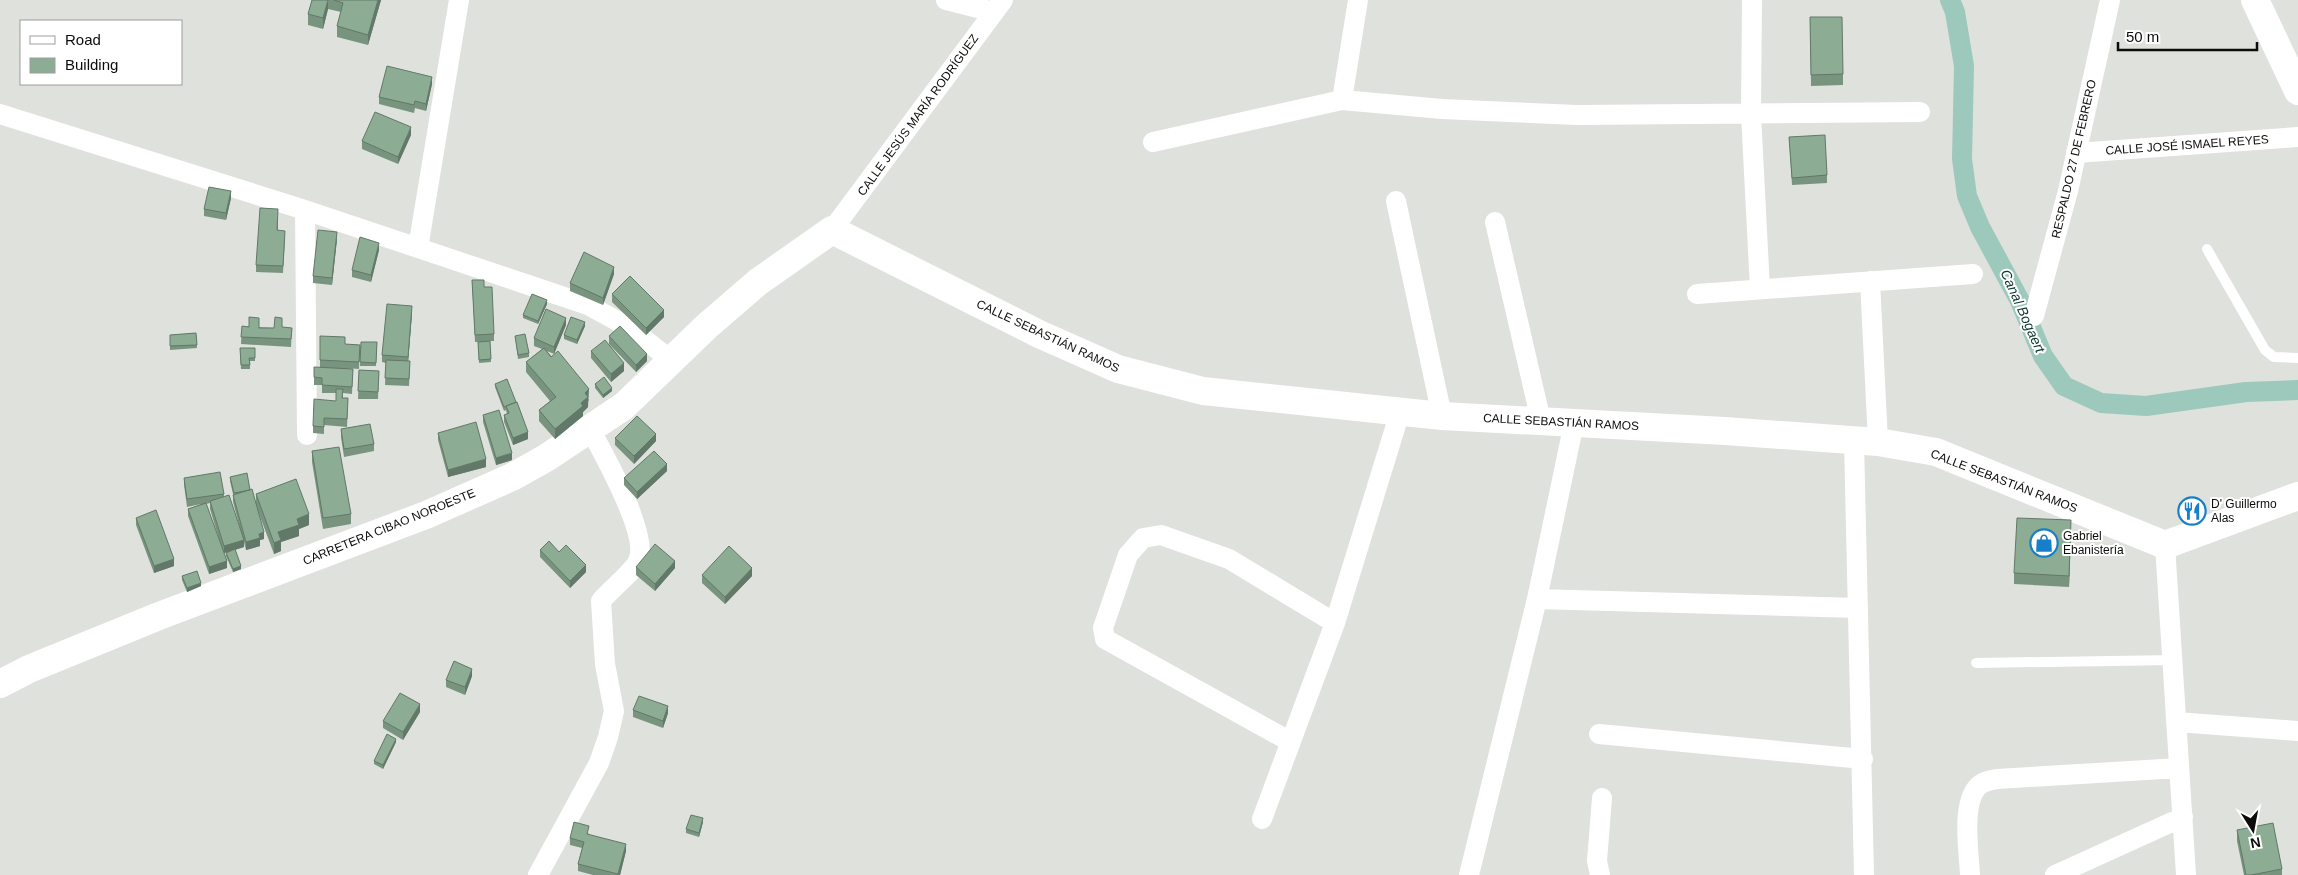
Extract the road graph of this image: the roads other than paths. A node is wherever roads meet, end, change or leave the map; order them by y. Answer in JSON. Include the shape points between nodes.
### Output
{"nodes":[{"id":1,"x":459,"y":0,"type":"edge"},
{"id":2,"x":946,"y":0,"type":"edge"},
{"id":3,"x":1358,"y":0,"type":"edge"},
{"id":4,"x":1752,"y":0,"type":"edge"},
{"id":5,"x":2110,"y":0,"type":"edge"},
{"id":6,"x":2255,"y":0,"type":"edge"},
{"id":7,"x":999,"y":6,"type":"edge"},
{"id":8,"x":2298,"y":91,"type":"edge"},
{"id":9,"x":1342,"y":100,"type":"junction"},
{"id":10,"x":1920,"y":112,"type":"dead end"},
{"id":11,"x":0,"y":114,"type":"edge"},
{"id":12,"x":1751,"y":114,"type":"junction"},
{"id":13,"x":2298,"y":137,"type":"edge"},
{"id":14,"x":1153,"y":142,"type":"dead end"},
{"id":15,"x":2076,"y":153,"type":"junction"},
{"id":16,"x":1396,"y":201,"type":"dead end"},
{"id":17,"x":305,"y":210,"type":"junction"},
{"id":18,"x":1495,"y":222,"type":"dead end"},
{"id":19,"x":832,"y":230,"type":"junction"},
{"id":20,"x":418,"y":248,"type":"junction"},
{"id":21,"x":2207,"y":249,"type":"dead end"},
{"id":22,"x":1973,"y":274,"type":"dead end"},
{"id":23,"x":1870,"y":281,"type":"junction"},
{"id":24,"x":1760,"y":288,"type":"junction"},
{"id":25,"x":1697,"y":294,"type":"dead end"},
{"id":26,"x":2034,"y":316,"type":"dead end"},
{"id":27,"x":2298,"y":358,"type":"edge"},
{"id":28,"x":672,"y":361,"type":"junction"},
{"id":29,"x":1400,"y":412,"type":"junction"},
{"id":30,"x":1442,"y":416,"type":"junction"},
{"id":31,"x":1541,"y":421,"type":"junction"},
{"id":32,"x":1574,"y":423,"type":"junction"},
{"id":33,"x":590,"y":429,"type":"junction"},
{"id":34,"x":307,"y":435,"type":"dead end"},
{"id":35,"x":1866,"y":442,"type":"junction"},
{"id":36,"x":2298,"y":496,"type":"edge"},
{"id":37,"x":2165,"y":546,"type":"junction"},
{"id":38,"x":1537,"y":599,"type":"junction"},
{"id":39,"x":1858,"y":608,"type":"junction"},
{"id":40,"x":1335,"y":623,"type":"junction"},
{"id":41,"x":2174,"y":660,"type":"junction"},
{"id":42,"x":1976,"y":663,"type":"dead end"},
{"id":43,"x":0,"y":684,"type":"edge"},
{"id":44,"x":2176,"y":722,"type":"junction"},
{"id":45,"x":2298,"y":731,"type":"edge"},
{"id":46,"x":1599,"y":734,"type":"dead end"},
{"id":47,"x":1291,"y":742,"type":"junction"},
{"id":48,"x":1863,"y":759,"type":"junction"},
{"id":49,"x":2179,"y":768,"type":"junction"},
{"id":50,"x":1602,"y":798,"type":"dead end"},
{"id":51,"x":2183,"y":817,"type":"junction"},
{"id":52,"x":1262,"y":819,"type":"dead end"},
{"id":53,"x":538,"y":875,"type":"edge"},
{"id":54,"x":1469,"y":875,"type":"edge"},
{"id":55,"x":1600,"y":875,"type":"edge"},
{"id":56,"x":1864,"y":875,"type":"edge"},
{"id":57,"x":1970,"y":875,"type":"edge"},
{"id":58,"x":2055,"y":875,"type":"edge"},
{"id":59,"x":2186,"y":875,"type":"edge"}],
"edges":[{"from":1,"to":20,"type":"street"},
{"from":2,"to":7,"type":"street"},
{"from":3,"to":9,"type":"street"},
{"from":4,"to":12,"type":"street"},
{"from":5,"to":15,"type":"street","name":"RESPALDO 27 DE FEBRERO"},
{"from":6,"to":8,"type":"main road"},
{"from":7,"to":19,"type":"street","name":"CALLE JESÚS MARÍA RODRÍGUEZ"},
{"from":9,"to":12,"type":"street","via":[[1442,109],[1578,115]]},
{"from":9,"to":14,"type":"street"},
{"from":10,"to":12,"type":"street"},
{"from":11,"to":17,"type":"street"},
{"from":12,"to":24,"type":"street"},
{"from":13,"to":15,"type":"street","name":"CALLE JOSÉ ISMAEL REYES"},
{"from":15,"to":26,"type":"street","name":"RESPALDO 27 DE FEBRERO"},
{"from":16,"to":30,"type":"street"},
{"from":17,"to":20,"type":"street"},
{"from":17,"to":34,"type":"street"},
{"from":18,"to":31,"type":"street"},
{"from":19,"to":28,"type":"main road","name":"CARRETERA CIBAO NOROESTE","via":[[758,282]]},
{"from":19,"to":29,"type":"main road","name":"CALLE SEBASTIÁN RAMOS","via":[[1118,370],[1203,391]]},
{"from":20,"to":28,"type":"street","via":[[588,305],[630,328]]},
{"from":21,"to":27,"type":"lane","via":[[2265,350],[2274,357]]},
{"from":22,"to":23,"type":"street"},
{"from":23,"to":24,"type":"street"},
{"from":23,"to":35,"type":"street"},
{"from":24,"to":25,"type":"street"},
{"from":28,"to":33,"type":"main road","name":"CARRETERA CIBAO NOROESTE","via":[[624,406]]},
{"from":29,"to":30,"type":"main road","name":"CALLE SEBASTIÁN RAMOS"},
{"from":29,"to":40,"type":"street"},
{"from":30,"to":31,"type":"main road","name":"CALLE SEBASTIÁN RAMOS"},
{"from":31,"to":32,"type":"main road","name":"CALLE SEBASTIÁN RAMOS"},
{"from":32,"to":35,"type":"main road","name":"CALLE SEBASTIÁN RAMOS"},
{"from":32,"to":38,"type":"street"},
{"from":33,"to":43,"type":"main road","name":"CARRETERA CIBAO NOROESTE","via":[[512,476],[426,515],[158,616]]},
{"from":33,"to":53,"type":"street","via":[[623,492],[640,544],[638,561],[601,601],[605,664],[614,711],[608,737],[599,763]]},
{"from":35,"to":37,"type":"main road","name":"CALLE SEBASTIÁN RAMOS","via":[[1936,452]]},
{"from":35,"to":39,"type":"street"},
{"from":36,"to":37,"type":"main road"},
{"from":37,"to":41,"type":"street"},
{"from":38,"to":39,"type":"street"},
{"from":38,"to":54,"type":"street"},
{"from":39,"to":48,"type":"street"},
{"from":40,"to":47,"type":"street"},
{"from":40,"to":47,"type":"street","via":[[1229,559],[1161,535],[1143,538],[1128,555],[1103,628],[1105,639]]},
{"from":41,"to":42,"type":"lane"},
{"from":41,"to":44,"type":"street"},
{"from":44,"to":45,"type":"street"},
{"from":44,"to":49,"type":"street"},
{"from":46,"to":48,"type":"street"},
{"from":47,"to":52,"type":"street"},
{"from":48,"to":56,"type":"street"},
{"from":49,"to":51,"type":"street"},
{"from":49,"to":57,"type":"street","via":[[1996,779],[1981,784],[1972,794],[1968,807]]},
{"from":50,"to":55,"type":"street","via":[[1597,861]]},
{"from":51,"to":58,"type":"street"},
{"from":51,"to":59,"type":"street"}]}
